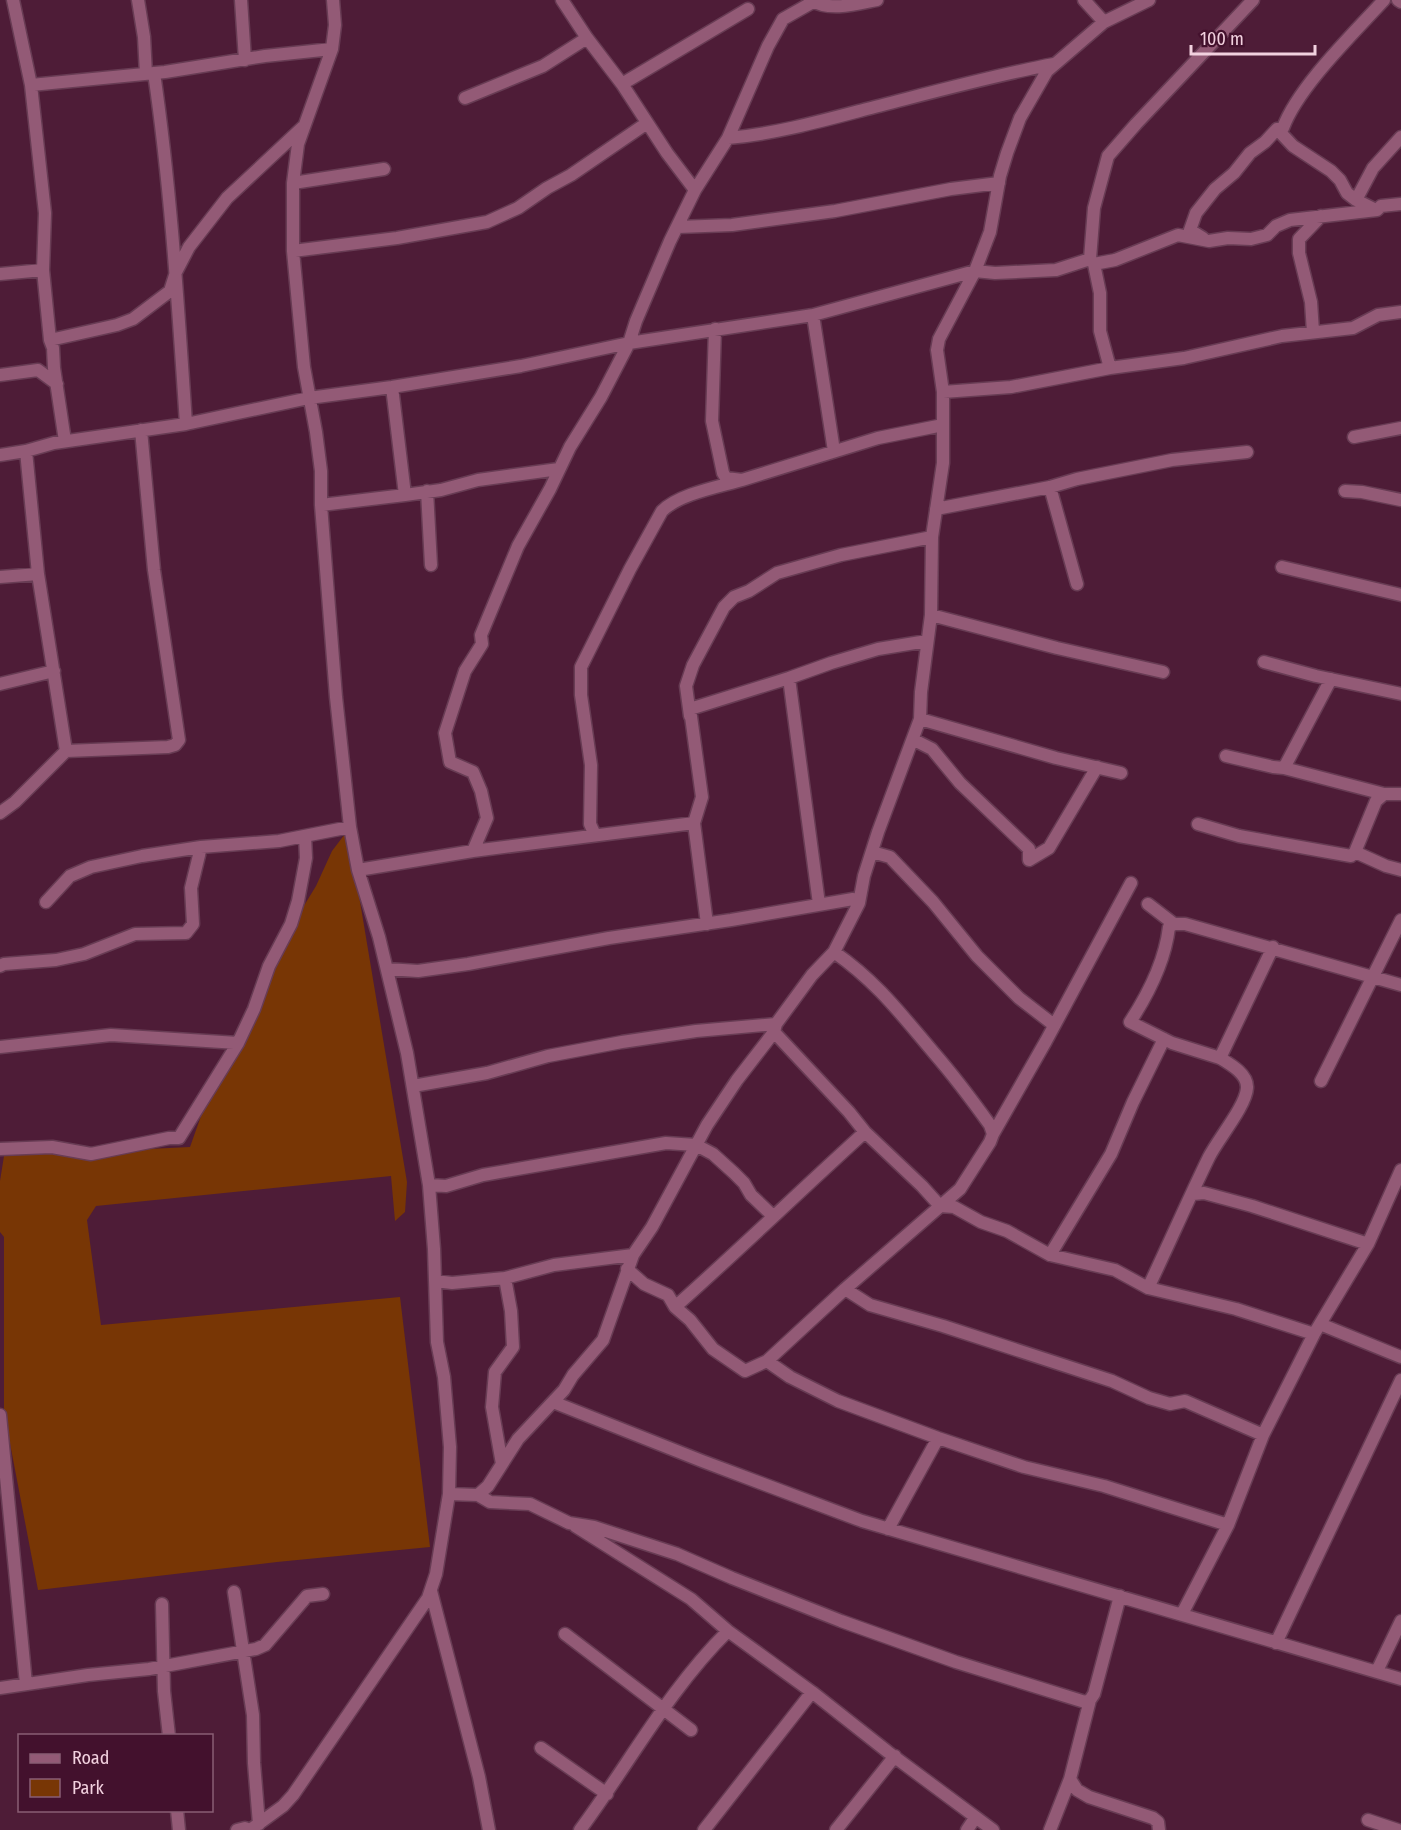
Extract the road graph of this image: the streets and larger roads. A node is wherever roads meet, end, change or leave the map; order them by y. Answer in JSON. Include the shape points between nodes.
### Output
{"nodes":[{"id":1,"x":13,"y":0,"type":"edge"},
{"id":2,"x":138,"y":0,"type":"edge"},
{"id":3,"x":241,"y":0,"type":"edge"},
{"id":4,"x":333,"y":0,"type":"edge"},
{"id":5,"x":564,"y":0,"type":"edge"},
{"id":6,"x":877,"y":0,"type":"edge"},
{"id":7,"x":1084,"y":0,"type":"edge"},
{"id":8,"x":1149,"y":0,"type":"edge"},
{"id":9,"x":1253,"y":0,"type":"edge"},
{"id":10,"x":1384,"y":0,"type":"edge"},
{"id":11,"x":812,"y":1,"type":"edge"},
{"id":12,"x":748,"y":9,"type":"dead end"},
{"id":13,"x":1104,"y":22,"type":"junction"},
{"id":14,"x":587,"y":38,"type":"junction"},
{"id":15,"x":332,"y":49,"type":"junction"},
{"id":16,"x":245,"y":60,"type":"junction"},
{"id":17,"x":1055,"y":64,"type":"junction"},
{"id":18,"x":150,"y":73,"type":"junction"},
{"id":19,"x":622,"y":84,"type":"junction"},
{"id":20,"x":31,"y":86,"type":"junction"},
{"id":21,"x":465,"y":98,"type":"dead end"},
{"id":22,"x":647,"y":123,"type":"junction"},
{"id":23,"x":305,"y":125,"type":"junction"},
{"id":24,"x":1277,"y":129,"type":"junction"},
{"id":25,"x":1401,"y":137,"type":"edge"},
{"id":26,"x":728,"y":138,"type":"junction"},
{"id":27,"x":298,"y":144,"type":"junction"},
{"id":28,"x":279,"y":149,"type":"junction"},
{"id":29,"x":384,"y":169,"type":"dead end"},
{"id":30,"x":293,"y":183,"type":"junction"},
{"id":31,"x":999,"y":183,"type":"junction"},
{"id":32,"x":695,"y":190,"type":"junction"},
{"id":33,"x":1356,"y":200,"type":"junction"},
{"id":34,"x":1401,"y":204,"type":"edge"},
{"id":35,"x":1377,"y":210,"type":"junction"},
{"id":36,"x":1321,"y":216,"type":"junction"},
{"id":37,"x":678,"y":227,"type":"junction"},
{"id":38,"x":1190,"y":230,"type":"junction"},
{"id":39,"x":1178,"y":236,"type":"junction"},
{"id":40,"x":1209,"y":241,"type":"junction"},
{"id":41,"x":293,"y":251,"type":"junction"},
{"id":42,"x":1092,"y":261,"type":"junction"},
{"id":43,"x":44,"y":270,"type":"junction"},
{"id":44,"x":975,"y":271,"type":"junction"},
{"id":45,"x":176,"y":272,"type":"junction"},
{"id":46,"x":0,"y":273,"type":"edge"},
{"id":47,"x":1401,"y":312,"type":"edge"},
{"id":48,"x":813,"y":315,"type":"junction"},
{"id":49,"x":715,"y":329,"type":"junction"},
{"id":50,"x":1313,"y":332,"type":"junction"},
{"id":51,"x":50,"y":340,"type":"junction"},
{"id":52,"x":629,"y":343,"type":"junction"},
{"id":53,"x":1110,"y":368,"type":"junction"},
{"id":54,"x":0,"y":375,"type":"edge"},
{"id":55,"x":57,"y":384,"type":"junction"},
{"id":56,"x":392,"y":387,"type":"junction"},
{"id":57,"x":943,"y":392,"type":"junction"},
{"id":58,"x":309,"y":398,"type":"junction"},
{"id":59,"x":186,"y":424,"type":"junction"},
{"id":60,"x":943,"y":424,"type":"junction"},
{"id":61,"x":1401,"y":428,"type":"edge"},
{"id":62,"x":141,"y":430,"type":"junction"},
{"id":63,"x":1354,"y":437,"type":"dead end"},
{"id":64,"x":65,"y":441,"type":"junction"},
{"id":65,"x":26,"y":451,"type":"junction"},
{"id":66,"x":834,"y":451,"type":"junction"},
{"id":67,"x":1247,"y":452,"type":"dead end"},
{"id":68,"x":0,"y":455,"type":"edge"},
{"id":69,"x":559,"y":469,"type":"junction"},
{"id":70,"x":742,"y":480,"type":"junction"},
{"id":71,"x":1050,"y":488,"type":"junction"},
{"id":72,"x":427,"y":491,"type":"junction"},
{"id":73,"x":1345,"y":491,"type":"dead end"},
{"id":74,"x":405,"y":495,"type":"junction"},
{"id":75,"x":1401,"y":500,"type":"edge"},
{"id":76,"x":321,"y":505,"type":"junction"},
{"id":77,"x":936,"y":508,"type":"junction"},
{"id":78,"x":932,"y":537,"type":"junction"},
{"id":79,"x":431,"y":566,"type":"dead end"},
{"id":80,"x":1282,"y":567,"type":"dead end"},
{"id":81,"x":38,"y":574,"type":"junction"},
{"id":82,"x":0,"y":577,"type":"edge"},
{"id":83,"x":1077,"y":584,"type":"dead end"},
{"id":84,"x":1401,"y":595,"type":"edge"},
{"id":85,"x":931,"y":615,"type":"junction"},
{"id":86,"x":927,"y":641,"type":"junction"},
{"id":87,"x":1264,"y":662,"type":"dead end"},
{"id":88,"x":54,"y":671,"type":"junction"},
{"id":89,"x":1164,"y":672,"type":"dead end"},
{"id":90,"x":789,"y":678,"type":"junction"},
{"id":91,"x":1331,"y":679,"type":"junction"},
{"id":92,"x":0,"y":684,"type":"edge"},
{"id":93,"x":1401,"y":694,"type":"edge"},
{"id":94,"x":690,"y":719,"type":"junction"},
{"id":95,"x":920,"y":719,"type":"junction"},
{"id":96,"x":914,"y":740,"type":"junction"},
{"id":97,"x":66,"y":751,"type":"junction"},
{"id":98,"x":1226,"y":756,"type":"dead end"},
{"id":99,"x":1097,"y":767,"type":"junction"},
{"id":100,"x":1284,"y":768,"type":"junction"},
{"id":101,"x":1121,"y":773,"type":"dead end"},
{"id":102,"x":1384,"y":794,"type":"junction"},
{"id":103,"x":1401,"y":794,"type":"edge"},
{"id":104,"x":0,"y":813,"type":"edge"},
{"id":105,"x":694,"y":823,"type":"junction"},
{"id":106,"x":1198,"y":824,"type":"dead end"},
{"id":107,"x":350,"y":827,"type":"junction"},
{"id":108,"x":595,"y":835,"type":"junction"},
{"id":109,"x":305,"y":836,"type":"junction"},
{"id":110,"x":201,"y":847,"type":"junction"},
{"id":111,"x":473,"y":851,"type":"junction"},
{"id":112,"x":872,"y":852,"type":"junction"},
{"id":113,"x":1355,"y":852,"type":"junction"},
{"id":114,"x":358,"y":870,"type":"junction"},
{"id":115,"x":1401,"y":870,"type":"edge"},
{"id":116,"x":1131,"y":884,"type":"dead end"},
{"id":117,"x":46,"y":902,"type":"dead end"},
{"id":118,"x":859,"y":903,"type":"junction"},
{"id":119,"x":819,"y":904,"type":"junction"},
{"id":120,"x":1148,"y":904,"type":"dead end"},
{"id":121,"x":1401,"y":920,"type":"edge"},
{"id":122,"x":706,"y":924,"type":"junction"},
{"id":123,"x":1174,"y":924,"type":"junction"},
{"id":124,"x":1273,"y":947,"type":"junction"},
{"id":125,"x":834,"y":951,"type":"junction"},
{"id":126,"x":0,"y":966,"type":"edge"},
{"id":127,"x":387,"y":969,"type":"junction"},
{"id":128,"x":1372,"y":977,"type":"junction"},
{"id":129,"x":1401,"y":985,"type":"edge"},
{"id":130,"x":1054,"y":1025,"type":"junction"},
{"id":131,"x":775,"y":1028,"type":"junction"},
{"id":132,"x":1164,"y":1039,"type":"junction"},
{"id":133,"x":238,"y":1042,"type":"junction"},
{"id":134,"x":0,"y":1047,"type":"edge"},
{"id":135,"x":1220,"y":1058,"type":"junction"},
{"id":136,"x":1322,"y":1081,"type":"dead end"},
{"id":137,"x":413,"y":1086,"type":"junction"},
{"id":138,"x":865,"y":1132,"type":"junction"},
{"id":139,"x":993,"y":1134,"type":"junction"},
{"id":140,"x":696,"y":1145,"type":"junction"},
{"id":141,"x":0,"y":1149,"type":"edge"},
{"id":142,"x":1401,"y":1170,"type":"edge"},
{"id":143,"x":429,"y":1185,"type":"junction"},
{"id":144,"x":1193,"y":1194,"type":"junction"},
{"id":145,"x":940,"y":1206,"type":"junction"},
{"id":146,"x":773,"y":1216,"type":"junction"},
{"id":147,"x":1368,"y":1244,"type":"junction"},
{"id":148,"x":1050,"y":1255,"type":"junction"},
{"id":149,"x":633,"y":1256,"type":"junction"},
{"id":150,"x":627,"y":1269,"type":"junction"},
{"id":151,"x":505,"y":1278,"type":"junction"},
{"id":152,"x":435,"y":1281,"type":"junction"},
{"id":153,"x":1148,"y":1287,"type":"junction"},
{"id":154,"x":845,"y":1289,"type":"junction"},
{"id":155,"x":675,"y":1307,"type":"junction"},
{"id":156,"x":1317,"y":1329,"type":"junction"},
{"id":157,"x":1401,"y":1357,"type":"edge"},
{"id":158,"x":767,"y":1361,"type":"junction"},
{"id":159,"x":1401,"y":1380,"type":"edge"},
{"id":160,"x":553,"y":1401,"type":"junction"},
{"id":161,"x":0,"y":1415,"type":"edge"},
{"id":162,"x":1263,"y":1435,"type":"junction"},
{"id":163,"x":938,"y":1438,"type":"junction"},
{"id":164,"x":502,"y":1464,"type":"junction"},
{"id":165,"x":449,"y":1494,"type":"junction"},
{"id":166,"x":478,"y":1495,"type":"junction"},
{"id":167,"x":569,"y":1523,"type":"junction"},
{"id":168,"x":1228,"y":1525,"type":"junction"},
{"id":169,"x":888,"y":1529,"type":"junction"},
{"id":170,"x":432,"y":1591,"type":"junction"},
{"id":171,"x":234,"y":1592,"type":"dead end"},
{"id":172,"x":323,"y":1594,"type":"dead end"},
{"id":173,"x":1120,"y":1596,"type":"junction"},
{"id":174,"x":162,"y":1604,"type":"dead end"},
{"id":175,"x":1182,"y":1614,"type":"junction"},
{"id":176,"x":1401,"y":1621,"type":"edge"},
{"id":177,"x":729,"y":1631,"type":"junction"},
{"id":178,"x":565,"y":1634,"type":"dead end"},
{"id":179,"x":1276,"y":1643,"type":"junction"},
{"id":180,"x":244,"y":1651,"type":"junction"},
{"id":181,"x":164,"y":1666,"type":"junction"},
{"id":182,"x":1377,"y":1671,"type":"junction"},
{"id":183,"x":1401,"y":1679,"type":"edge"},
{"id":184,"x":26,"y":1684,"type":"junction"},
{"id":185,"x":0,"y":1688,"type":"edge"},
{"id":186,"x":812,"y":1692,"type":"junction"},
{"id":187,"x":1090,"y":1700,"type":"junction"},
{"id":188,"x":663,"y":1708,"type":"junction"},
{"id":189,"x":691,"y":1730,"type":"dead end"},
{"id":190,"x":169,"y":1734,"type":"edge"},
{"id":191,"x":541,"y":1748,"type":"dead end"},
{"id":192,"x":895,"y":1756,"type":"junction"},
{"id":193,"x":1070,"y":1779,"type":"junction"},
{"id":194,"x":607,"y":1794,"type":"junction"},
{"id":195,"x":177,"y":1812,"type":"edge"},
{"id":196,"x":975,"y":1818,"type":"junction"},
{"id":197,"x":1368,"y":1820,"type":"dead end"},
{"id":198,"x":253,"y":1828,"type":"edge"},
{"id":199,"x":179,"y":1830,"type":"edge"},
{"id":200,"x":237,"y":1830,"type":"edge"},
{"id":201,"x":489,"y":1830,"type":"edge"},
{"id":202,"x":580,"y":1830,"type":"edge"},
{"id":203,"x":704,"y":1830,"type":"edge"},
{"id":204,"x":836,"y":1830,"type":"edge"},
{"id":205,"x":967,"y":1830,"type":"edge"},
{"id":206,"x":993,"y":1830,"type":"edge"},
{"id":207,"x":1050,"y":1830,"type":"edge"},
{"id":208,"x":1159,"y":1830,"type":"edge"},
{"id":209,"x":1398,"y":1830,"type":"edge"}],
"edges":[{"from":1,"to":20,"type":"street"},
{"from":2,"to":18,"type":"street"},
{"from":3,"to":16,"type":"street"},
{"from":4,"to":15,"type":"street"},
{"from":5,"to":14,"type":"street"},
{"from":6,"to":11,"type":"street","via":[[835,6]]},
{"from":7,"to":13,"type":"street"},
{"from":8,"to":13,"type":"street"},
{"from":9,"to":42,"type":"street","via":[[1108,156],[1094,208]]},
{"from":10,"to":24,"type":"street","via":[[1315,77],[1289,113],[1283,129]]},
{"from":11,"to":26,"type":"street","via":[[783,19]]},
{"from":12,"to":19,"type":"street"},
{"from":13,"to":17,"type":"street"},
{"from":14,"to":19,"type":"street"},
{"from":14,"to":21,"type":"street","via":[[543,66]]},
{"from":15,"to":16,"type":"street"},
{"from":15,"to":23,"type":"street"},
{"from":16,"to":18,"type":"street"},
{"from":17,"to":26,"type":"street","via":[[801,126]]},
{"from":17,"to":31,"type":"street","via":[[1020,118]]},
{"from":18,"to":20,"type":"street"},
{"from":18,"to":45,"type":"street","via":[[162,125]]},
{"from":19,"to":22,"type":"street"},
{"from":20,"to":43,"type":"street","via":[[45,213]]},
{"from":22,"to":32,"type":"street"},
{"from":22,"to":41,"type":"street","via":[[518,208],[487,222]]},
{"from":23,"to":27,"type":"street"},
{"from":23,"to":28,"type":"street"},
{"from":24,"to":33,"type":"street","via":[[1293,146],[1331,171]]},
{"from":24,"to":38,"type":"street","via":[[1215,189],[1196,213]]},
{"from":25,"to":33,"type":"street","via":[[1373,168]]},
{"from":26,"to":32,"type":"street"},
{"from":27,"to":28,"type":"street"},
{"from":27,"to":30,"type":"street"},
{"from":28,"to":45,"type":"street","via":[[226,198],[189,247]]},
{"from":29,"to":30,"type":"street"},
{"from":30,"to":41,"type":"street"},
{"from":31,"to":37,"type":"street","via":[[835,211],[732,225]]},
{"from":31,"to":44,"type":"street","via":[[990,232]]},
{"from":32,"to":37,"type":"street"},
{"from":33,"to":35,"type":"street"},
{"from":34,"to":35,"type":"street"},
{"from":35,"to":36,"type":"street"},
{"from":36,"to":40,"type":"street","via":[[1290,220],[1267,235],[1251,239]]},
{"from":36,"to":50,"type":"street","via":[[1299,239]]},
{"from":37,"to":52,"type":"street"},
{"from":38,"to":39,"type":"street"},
{"from":38,"to":40,"type":"street"},
{"from":39,"to":40,"type":"street"},
{"from":39,"to":42,"type":"street","via":[[1115,260]]},
{"from":41,"to":58,"type":"street"},
{"from":42,"to":44,"type":"street","via":[[1056,270]]},
{"from":42,"to":53,"type":"street","via":[[1100,293],[1100,331]]},
{"from":43,"to":46,"type":"street"},
{"from":43,"to":51,"type":"street"},
{"from":44,"to":48,"type":"street"},
{"from":44,"to":57,"type":"street","via":[[939,339]]},
{"from":45,"to":51,"type":"street","via":[[170,291],[133,319]]},
{"from":45,"to":59,"type":"street"},
{"from":47,"to":50,"type":"street","via":[[1378,315],[1353,328]]},
{"from":48,"to":49,"type":"street"},
{"from":48,"to":66,"type":"street"},
{"from":49,"to":52,"type":"street"},
{"from":49,"to":70,"type":"street","via":[[712,421],[723,473],[726,478]]},
{"from":50,"to":53,"type":"street","via":[[1184,358]]},
{"from":51,"to":55,"type":"street"},
{"from":52,"to":56,"type":"street"},
{"from":52,"to":69,"type":"street"},
{"from":53,"to":57,"type":"street","via":[[1011,387]]},
{"from":54,"to":55,"type":"street","via":[[38,370]]},
{"from":55,"to":64,"type":"street"},
{"from":56,"to":58,"type":"street"},
{"from":56,"to":74,"type":"street"},
{"from":57,"to":60,"type":"street"},
{"from":58,"to":59,"type":"street"},
{"from":58,"to":76,"type":"street","via":[[321,471]]},
{"from":59,"to":62,"type":"street"},
{"from":60,"to":66,"type":"street"},
{"from":60,"to":77,"type":"street","via":[[943,463]]},
{"from":61,"to":63,"type":"street"},
{"from":62,"to":64,"type":"street"},
{"from":62,"to":97,"type":"street","via":[[154,570],[179,740],[168,747]]},
{"from":64,"to":65,"type":"street"},
{"from":65,"to":68,"type":"street"},
{"from":65,"to":81,"type":"street"},
{"from":66,"to":70,"type":"street"},
{"from":67,"to":71,"type":"street","via":[[1172,460]]},
{"from":69,"to":72,"type":"street"},
{"from":69,"to":111,"type":"street","via":[[518,546],[482,635],[482,644],[465,671],[445,733],[450,762],[473,772],[481,791],[487,818]]},
{"from":70,"to":108,"type":"street","via":[[680,499],[662,511],[581,666],[591,765],[590,824]]},
{"from":71,"to":77,"type":"street"},
{"from":71,"to":83,"type":"street"},
{"from":72,"to":74,"type":"street"},
{"from":72,"to":79,"type":"street"},
{"from":73,"to":75,"type":"street"},
{"from":74,"to":76,"type":"street"},
{"from":76,"to":107,"type":"street"},
{"from":77,"to":78,"type":"street"},
{"from":78,"to":85,"type":"street"},
{"from":78,"to":94,"type":"street","via":[[841,555],[777,573],[734,597],[724,607],[693,665],[686,686]]},
{"from":80,"to":84,"type":"street"},
{"from":81,"to":82,"type":"street"},
{"from":81,"to":88,"type":"street"},
{"from":85,"to":86,"type":"street"},
{"from":85,"to":89,"type":"street"},
{"from":86,"to":90,"type":"street","via":[[878,649]]},
{"from":86,"to":95,"type":"street"},
{"from":87,"to":91,"type":"street"},
{"from":88,"to":92,"type":"street"},
{"from":88,"to":97,"type":"street"},
{"from":90,"to":94,"type":"street","via":[[690,709]]},
{"from":90,"to":119,"type":"street"},
{"from":91,"to":93,"type":"street"},
{"from":91,"to":100,"type":"street"},
{"from":94,"to":105,"type":"street","via":[[702,797]]},
{"from":95,"to":96,"type":"street"},
{"from":95,"to":99,"type":"street"},
{"from":96,"to":99,"type":"street","via":[[932,749],[960,783],[1029,849],[1029,860],[1049,848]]},
{"from":96,"to":112,"type":"street"},
{"from":97,"to":104,"type":"street"},
{"from":98,"to":100,"type":"street"},
{"from":99,"to":101,"type":"street"},
{"from":100,"to":102,"type":"street"},
{"from":102,"to":103,"type":"street"},
{"from":102,"to":113,"type":"street","via":[[1376,801]]},
{"from":105,"to":108,"type":"street"},
{"from":105,"to":122,"type":"street"},
{"from":106,"to":113,"type":"street","via":[[1239,836],[1345,856]]},
{"from":107,"to":109,"type":"street"},
{"from":107,"to":114,"type":"street"},
{"from":108,"to":111,"type":"street"},
{"from":109,"to":110,"type":"street"},
{"from":109,"to":133,"type":"street","via":[[306,858],[291,924]]},
{"from":110,"to":117,"type":"street","via":[[91,867],[70,876]]},
{"from":110,"to":126,"type":"street","via":[[192,888],[193,924],[186,933],[135,934],[84,954]]},
{"from":111,"to":114,"type":"street"},
{"from":112,"to":118,"type":"street"},
{"from":112,"to":130,"type":"street","via":[[890,857],[1018,998]]},
{"from":113,"to":115,"type":"street"},
{"from":114,"to":127,"type":"street"},
{"from":116,"to":130,"type":"street"},
{"from":118,"to":119,"type":"street","via":[[853,898]]},
{"from":118,"to":125,"type":"street"},
{"from":119,"to":122,"type":"street"},
{"from":120,"to":123,"type":"street"},
{"from":121,"to":128,"type":"street"},
{"from":122,"to":127,"type":"street","via":[[448,967],[418,971]]},
{"from":123,"to":124,"type":"street"},
{"from":123,"to":132,"type":"street","via":[[1169,927],[1149,993],[1130,1022]]},
{"from":124,"to":128,"type":"street"},
{"from":124,"to":135,"type":"street"},
{"from":125,"to":131,"type":"street"},
{"from":125,"to":139,"type":"street","via":[[884,993],[949,1069]]},
{"from":127,"to":137,"type":"street"},
{"from":128,"to":129,"type":"street"},
{"from":128,"to":136,"type":"street"},
{"from":130,"to":139,"type":"street"},
{"from":131,"to":137,"type":"street","via":[[696,1031],[622,1042]]},
{"from":131,"to":138,"type":"street"},
{"from":131,"to":140,"type":"street"},
{"from":132,"to":135,"type":"street"},
{"from":132,"to":148,"type":"street","via":[[1111,1154]]},
{"from":133,"to":134,"type":"street","via":[[111,1035]]},
{"from":133,"to":141,"type":"street","via":[[179,1138],[91,1154],[52,1147]]},
{"from":135,"to":144,"type":"street","via":[[1235,1068],[1246,1081],[1247,1089]]},
{"from":137,"to":143,"type":"street"},
{"from":138,"to":145,"type":"street"},
{"from":138,"to":146,"type":"street"},
{"from":139,"to":145,"type":"street","via":[[960,1189]]},
{"from":140,"to":143,"type":"street","via":[[666,1143],[483,1175],[446,1186]]},
{"from":140,"to":146,"type":"street","via":[[734,1173]]},
{"from":140,"to":149,"type":"street"},
{"from":142,"to":147,"type":"street"},
{"from":143,"to":152,"type":"street"},
{"from":144,"to":147,"type":"street","via":[[1204,1193],[1252,1206]]},
{"from":144,"to":153,"type":"street"},
{"from":145,"to":148,"type":"street","via":[[954,1207]]},
{"from":145,"to":154,"type":"street"},
{"from":146,"to":155,"type":"street"},
{"from":147,"to":156,"type":"street"},
{"from":148,"to":153,"type":"street","via":[[1115,1270]]},
{"from":149,"to":150,"type":"street"},
{"from":149,"to":151,"type":"street","via":[[554,1265]]},
{"from":150,"to":155,"type":"street","via":[[644,1284],[668,1295]]},
{"from":150,"to":160,"type":"street","via":[[603,1340]]},
{"from":151,"to":152,"type":"street"},
{"from":151,"to":164,"type":"street","via":[[513,1347],[495,1372],[492,1407]]},
{"from":152,"to":165,"type":"street","via":[[437,1342],[450,1448]]},
{"from":153,"to":156,"type":"street"},
{"from":154,"to":158,"type":"street"},
{"from":154,"to":162,"type":"street","via":[[870,1305],[1112,1381],[1149,1398],[1170,1404],[1185,1401]]},
{"from":155,"to":158,"type":"street","via":[[713,1349],[746,1371]]},
{"from":156,"to":157,"type":"street"},
{"from":156,"to":162,"type":"street"},
{"from":158,"to":163,"type":"street","via":[[838,1401]]},
{"from":159,"to":179,"type":"street"},
{"from":160,"to":164,"type":"street","via":[[518,1439]]},
{"from":160,"to":169,"type":"street"},
{"from":161,"to":184,"type":"street"},
{"from":162,"to":168,"type":"street"},
{"from":163,"to":168,"type":"street","via":[[1024,1467],[1104,1486]]},
{"from":163,"to":169,"type":"street"},
{"from":164,"to":166,"type":"street"},
{"from":165,"to":166,"type":"street"},
{"from":165,"to":170,"type":"street"},
{"from":166,"to":167,"type":"street","via":[[490,1502],[530,1504]]},
{"from":167,"to":177,"type":"street","via":[[691,1599]]},
{"from":167,"to":187,"type":"street","via":[[594,1527],[677,1554],[841,1621],[956,1662],[1076,1700]]},
{"from":168,"to":175,"type":"street"},
{"from":169,"to":173,"type":"street"},
{"from":170,"to":198,"type":"street","via":[[293,1795]]},
{"from":170,"to":201,"type":"street"},
{"from":171,"to":180,"type":"street"},
{"from":172,"to":180,"type":"street","via":[[307,1596],[266,1645]]},
{"from":173,"to":175,"type":"street"},
{"from":173,"to":187,"type":"street"},
{"from":174,"to":181,"type":"street"},
{"from":175,"to":179,"type":"street"},
{"from":176,"to":182,"type":"street"},
{"from":177,"to":186,"type":"street"},
{"from":177,"to":188,"type":"street"},
{"from":178,"to":188,"type":"street"},
{"from":179,"to":182,"type":"street"},
{"from":180,"to":181,"type":"street"},
{"from":180,"to":198,"type":"street","via":[[253,1715]]},
{"from":181,"to":184,"type":"street"},
{"from":181,"to":190,"type":"street"},
{"from":182,"to":183,"type":"street"},
{"from":184,"to":185,"type":"street"},
{"from":186,"to":192,"type":"street"},
{"from":186,"to":203,"type":"street"},
{"from":187,"to":193,"type":"street"},
{"from":188,"to":189,"type":"street"},
{"from":188,"to":194,"type":"street"},
{"from":191,"to":194,"type":"street"},
{"from":192,"to":196,"type":"street"},
{"from":192,"to":204,"type":"street"},
{"from":193,"to":207,"type":"street"},
{"from":193,"to":208,"type":"street","via":[[1077,1790],[1089,1797],[1153,1818]]},
{"from":194,"to":202,"type":"street"},
{"from":195,"to":199,"type":"street"},
{"from":196,"to":205,"type":"street"},
{"from":196,"to":206,"type":"street"},
{"from":197,"to":209,"type":"street"},
{"from":198,"to":200,"type":"street"}]}
